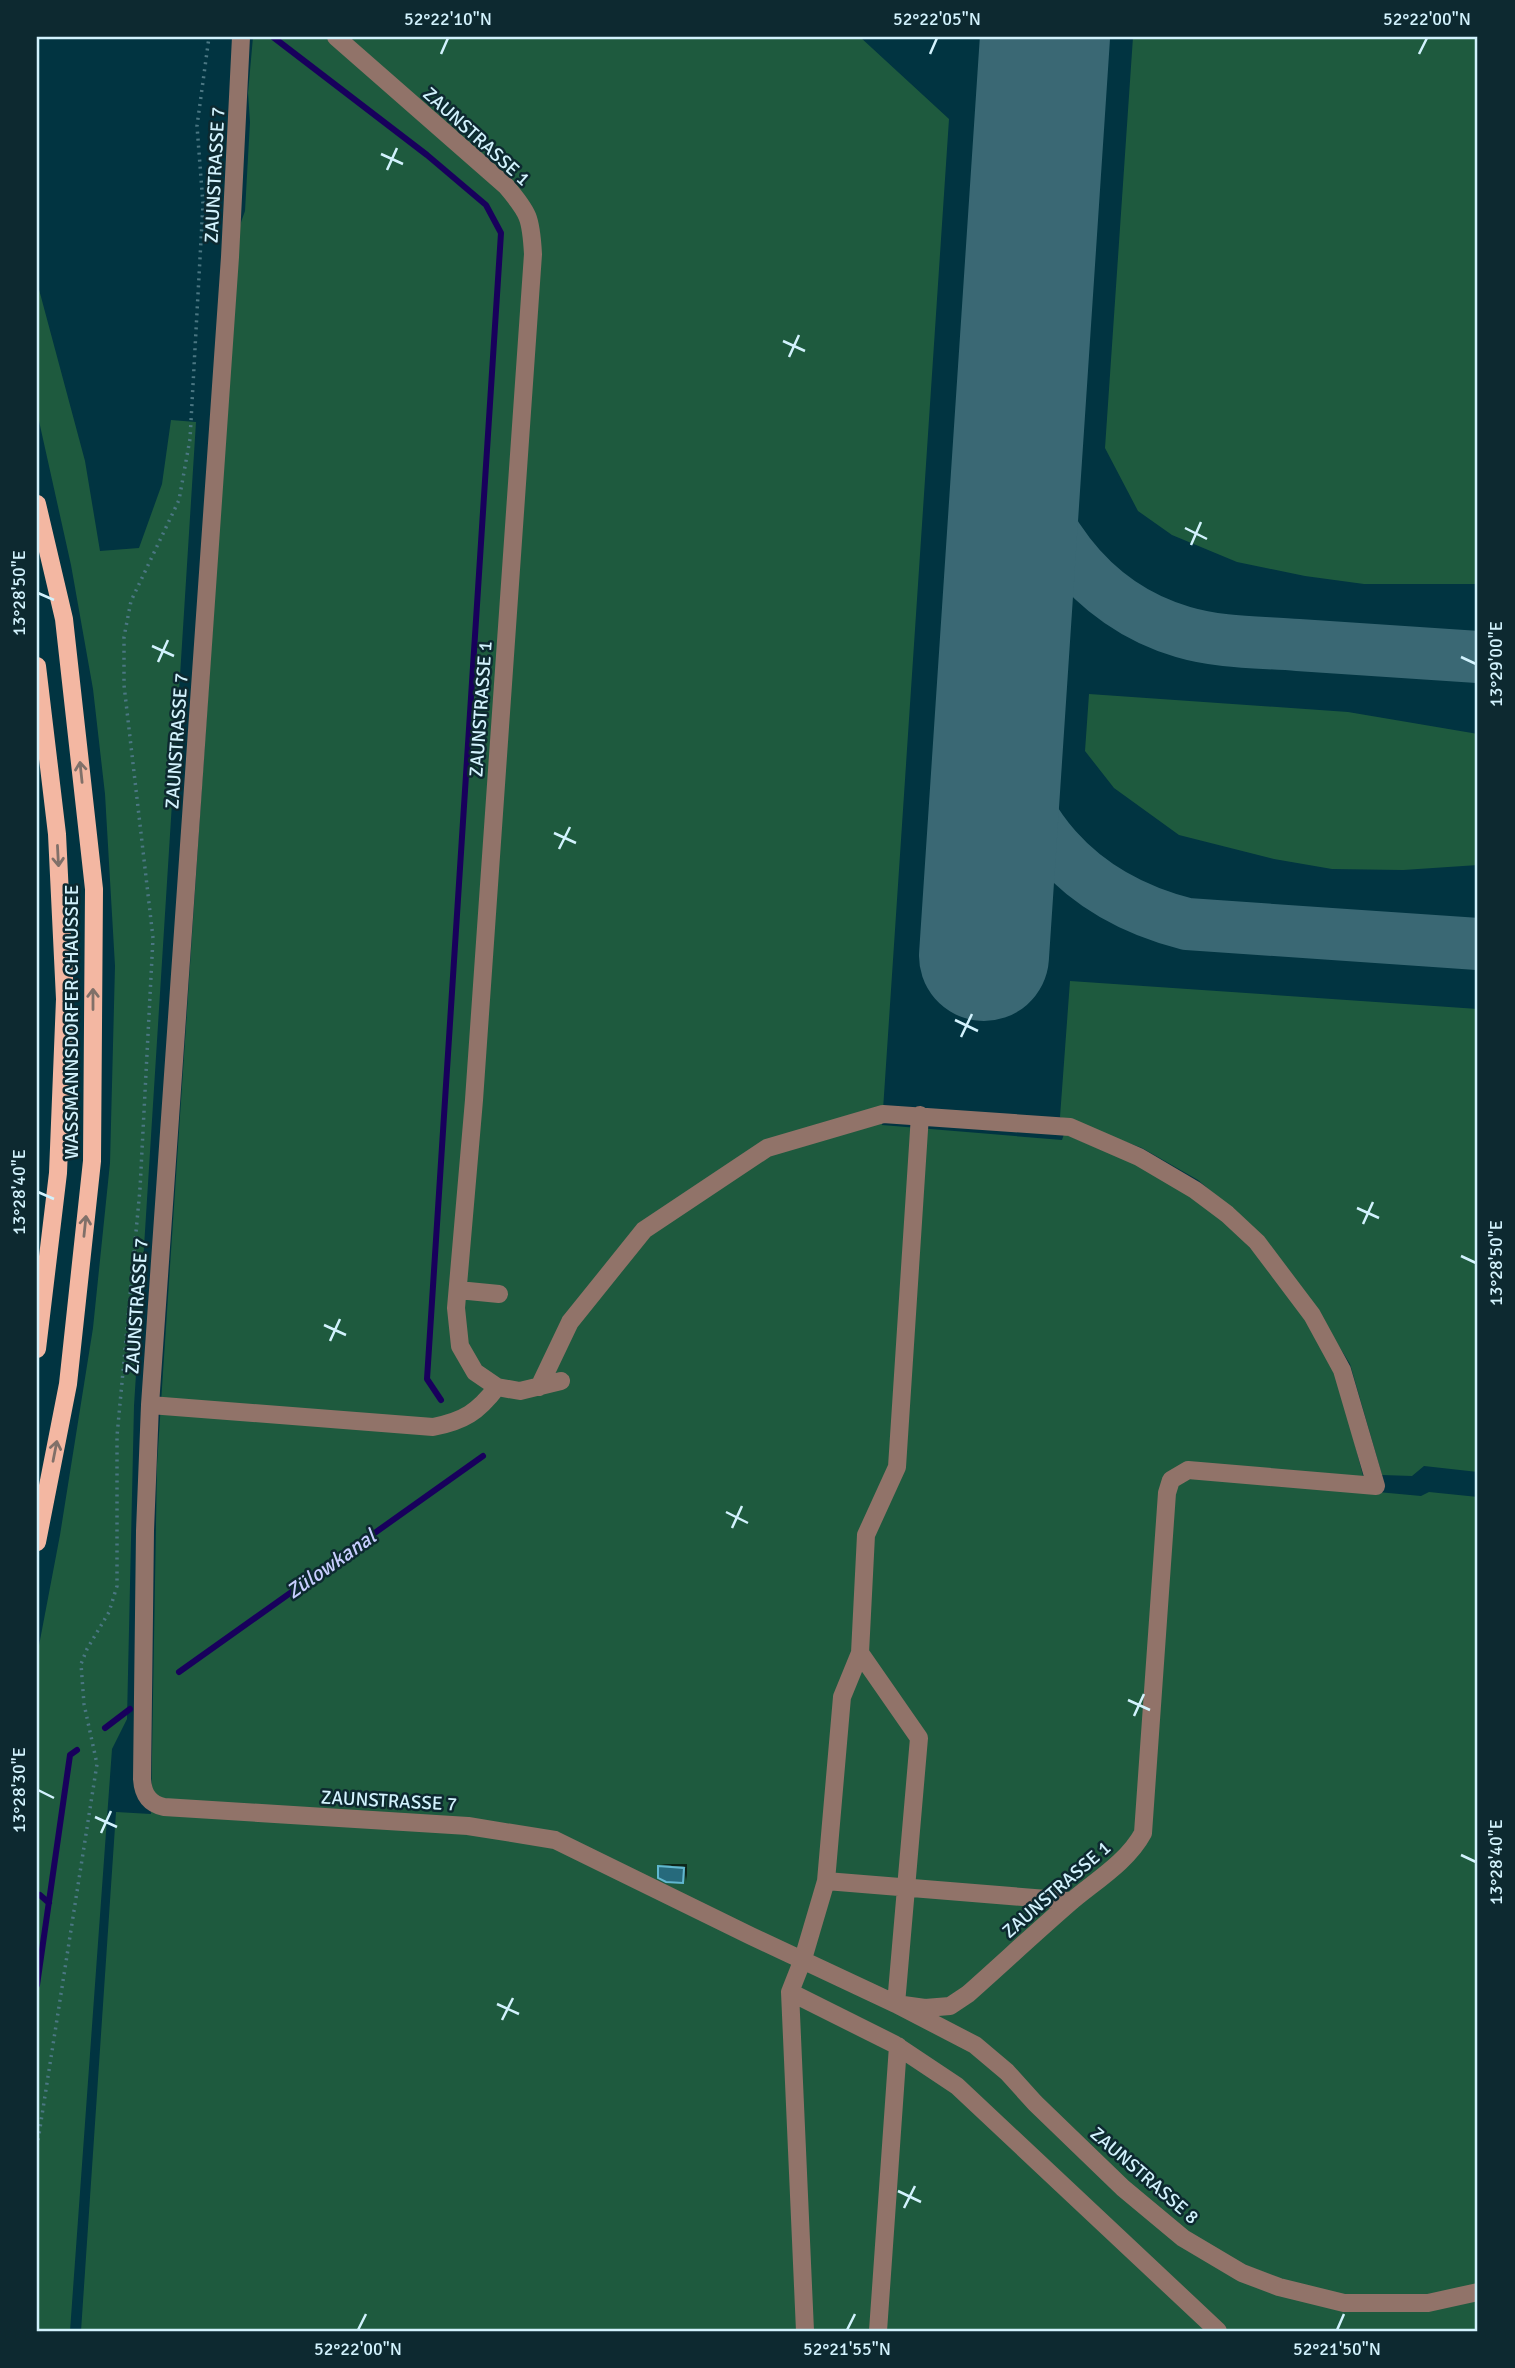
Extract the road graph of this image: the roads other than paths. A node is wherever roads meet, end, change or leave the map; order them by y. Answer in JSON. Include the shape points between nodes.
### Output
{"nodes":[{"id":1,"x":242,"y":37,"type":"edge"},
{"id":2,"x":336,"y":37,"type":"edge"},
{"id":3,"x":37,"y":504,"type":"edge"},
{"id":4,"x":37,"y":666,"type":"edge"},
{"id":5,"x":920,"y":1115,"type":"junction"},
{"id":6,"x":457,"y":1290,"type":"junction"},
{"id":7,"x":499,"y":1294,"type":"dead end"},
{"id":8,"x":37,"y":1349,"type":"edge"},
{"id":9,"x":561,"y":1381,"type":"dead end"},
{"id":10,"x":497,"y":1387,"type":"junction"},
{"id":11,"x":539,"y":1387,"type":"junction"},
{"id":12,"x":150,"y":1405,"type":"junction"},
{"id":13,"x":37,"y":1542,"type":"edge"},
{"id":14,"x":860,"y":1653,"type":"junction"},
{"id":15,"x":826,"y":1881,"type":"junction"},
{"id":16,"x":906,"y":1888,"type":"junction"},
{"id":17,"x":1072,"y":1901,"type":"junction"},
{"id":18,"x":751,"y":1936,"type":"joint"},
{"id":19,"x":803,"y":1959,"type":"junction"},
{"id":20,"x":790,"y":1992,"type":"junction"},
{"id":21,"x":896,"y":2004,"type":"junction"},
{"id":22,"x":898,"y":2046,"type":"junction"},
{"id":23,"x":1478,"y":2292,"type":"edge"},
{"id":24,"x":805,"y":2331,"type":"edge"},
{"id":25,"x":878,"y":2331,"type":"edge"},
{"id":26,"x":1218,"y":2331,"type":"edge"}],
"edges":[{"from":1,"to":12,"type":"lane","name":"ZAUNSTRASSE 7"},
{"from":2,"to":6,"type":"lane","name":"ZAUNSTRASSE 1","via":[[506,186],[532,223],[516,503]]},
{"from":13,"to":3,"type":"main road","name":"WASSMANNSDORFER CHAUSSEE","one_way":true,"via":[[68,1384],[92,1161],[94,889],[64,619]]},
{"from":4,"to":8,"type":"main road","name":"WASSMANNSDORFER CHAUSSEE","one_way":true,"via":[[57,834],[65,999],[58,1173]]},
{"from":5,"to":11,"type":"lane","via":[[883,1114],[767,1147],[644,1230],[570,1322]]},
{"from":5,"to":14,"type":"lane","via":[[897,1466],[866,1535]]},
{"from":5,"to":17,"type":"lane","name":"ZAUNSTRASSE 1","via":[[1070,1127],[1139,1157],[1227,1214],[1257,1242],[1312,1315],[1342,1370],[1376,1486],[1188,1470],[1171,1480],[1143,1833],[1124,1858]]},
{"from":6,"to":7,"type":"lane"},
{"from":6,"to":10,"type":"lane","name":"ZAUNSTRASSE 1","via":[[460,1346],[475,1372]]},
{"from":9,"to":11,"type":"lane"},
{"from":10,"to":11,"type":"lane","via":[[520,1391]]},
{"from":10,"to":12,"type":"lane","via":[[482,1407],[433,1427]]},
{"from":12,"to":18,"type":"lane","name":"ZAUNSTRASSE 7","via":[[142,1766],[149,1800],[164,1807],[468,1826],[555,1840]]},
{"from":14,"to":15,"type":"lane","via":[[842,1697]]},
{"from":14,"to":16,"type":"lane","via":[[919,1738]]},
{"from":15,"to":16,"type":"lane"},
{"from":15,"to":19,"type":"lane"},
{"from":16,"to":17,"type":"lane"},
{"from":16,"to":21,"type":"lane"},
{"from":17,"to":21,"type":"lane","name":"ZAUNSTRASSE 1","via":[[950,2006]]},
{"from":18,"to":19,"type":"lane","name":"ZAUNSTRASSE 1"},
{"from":19,"to":20,"type":"lane"},
{"from":19,"to":21,"type":"lane","name":"ZAUNSTRASSE 1"},
{"from":20,"to":22,"type":"lane"},
{"from":20,"to":24,"type":"lane"},
{"from":21,"to":23,"type":"lane","name":"ZAUNSTRASSE 8","via":[[975,2045],[1133,2197],[1183,2238],[1242,2273],[1344,2303],[1428,2303]]},
{"from":22,"to":25,"type":"lane"},
{"from":22,"to":26,"type":"lane","via":[[957,2086]]}]}
